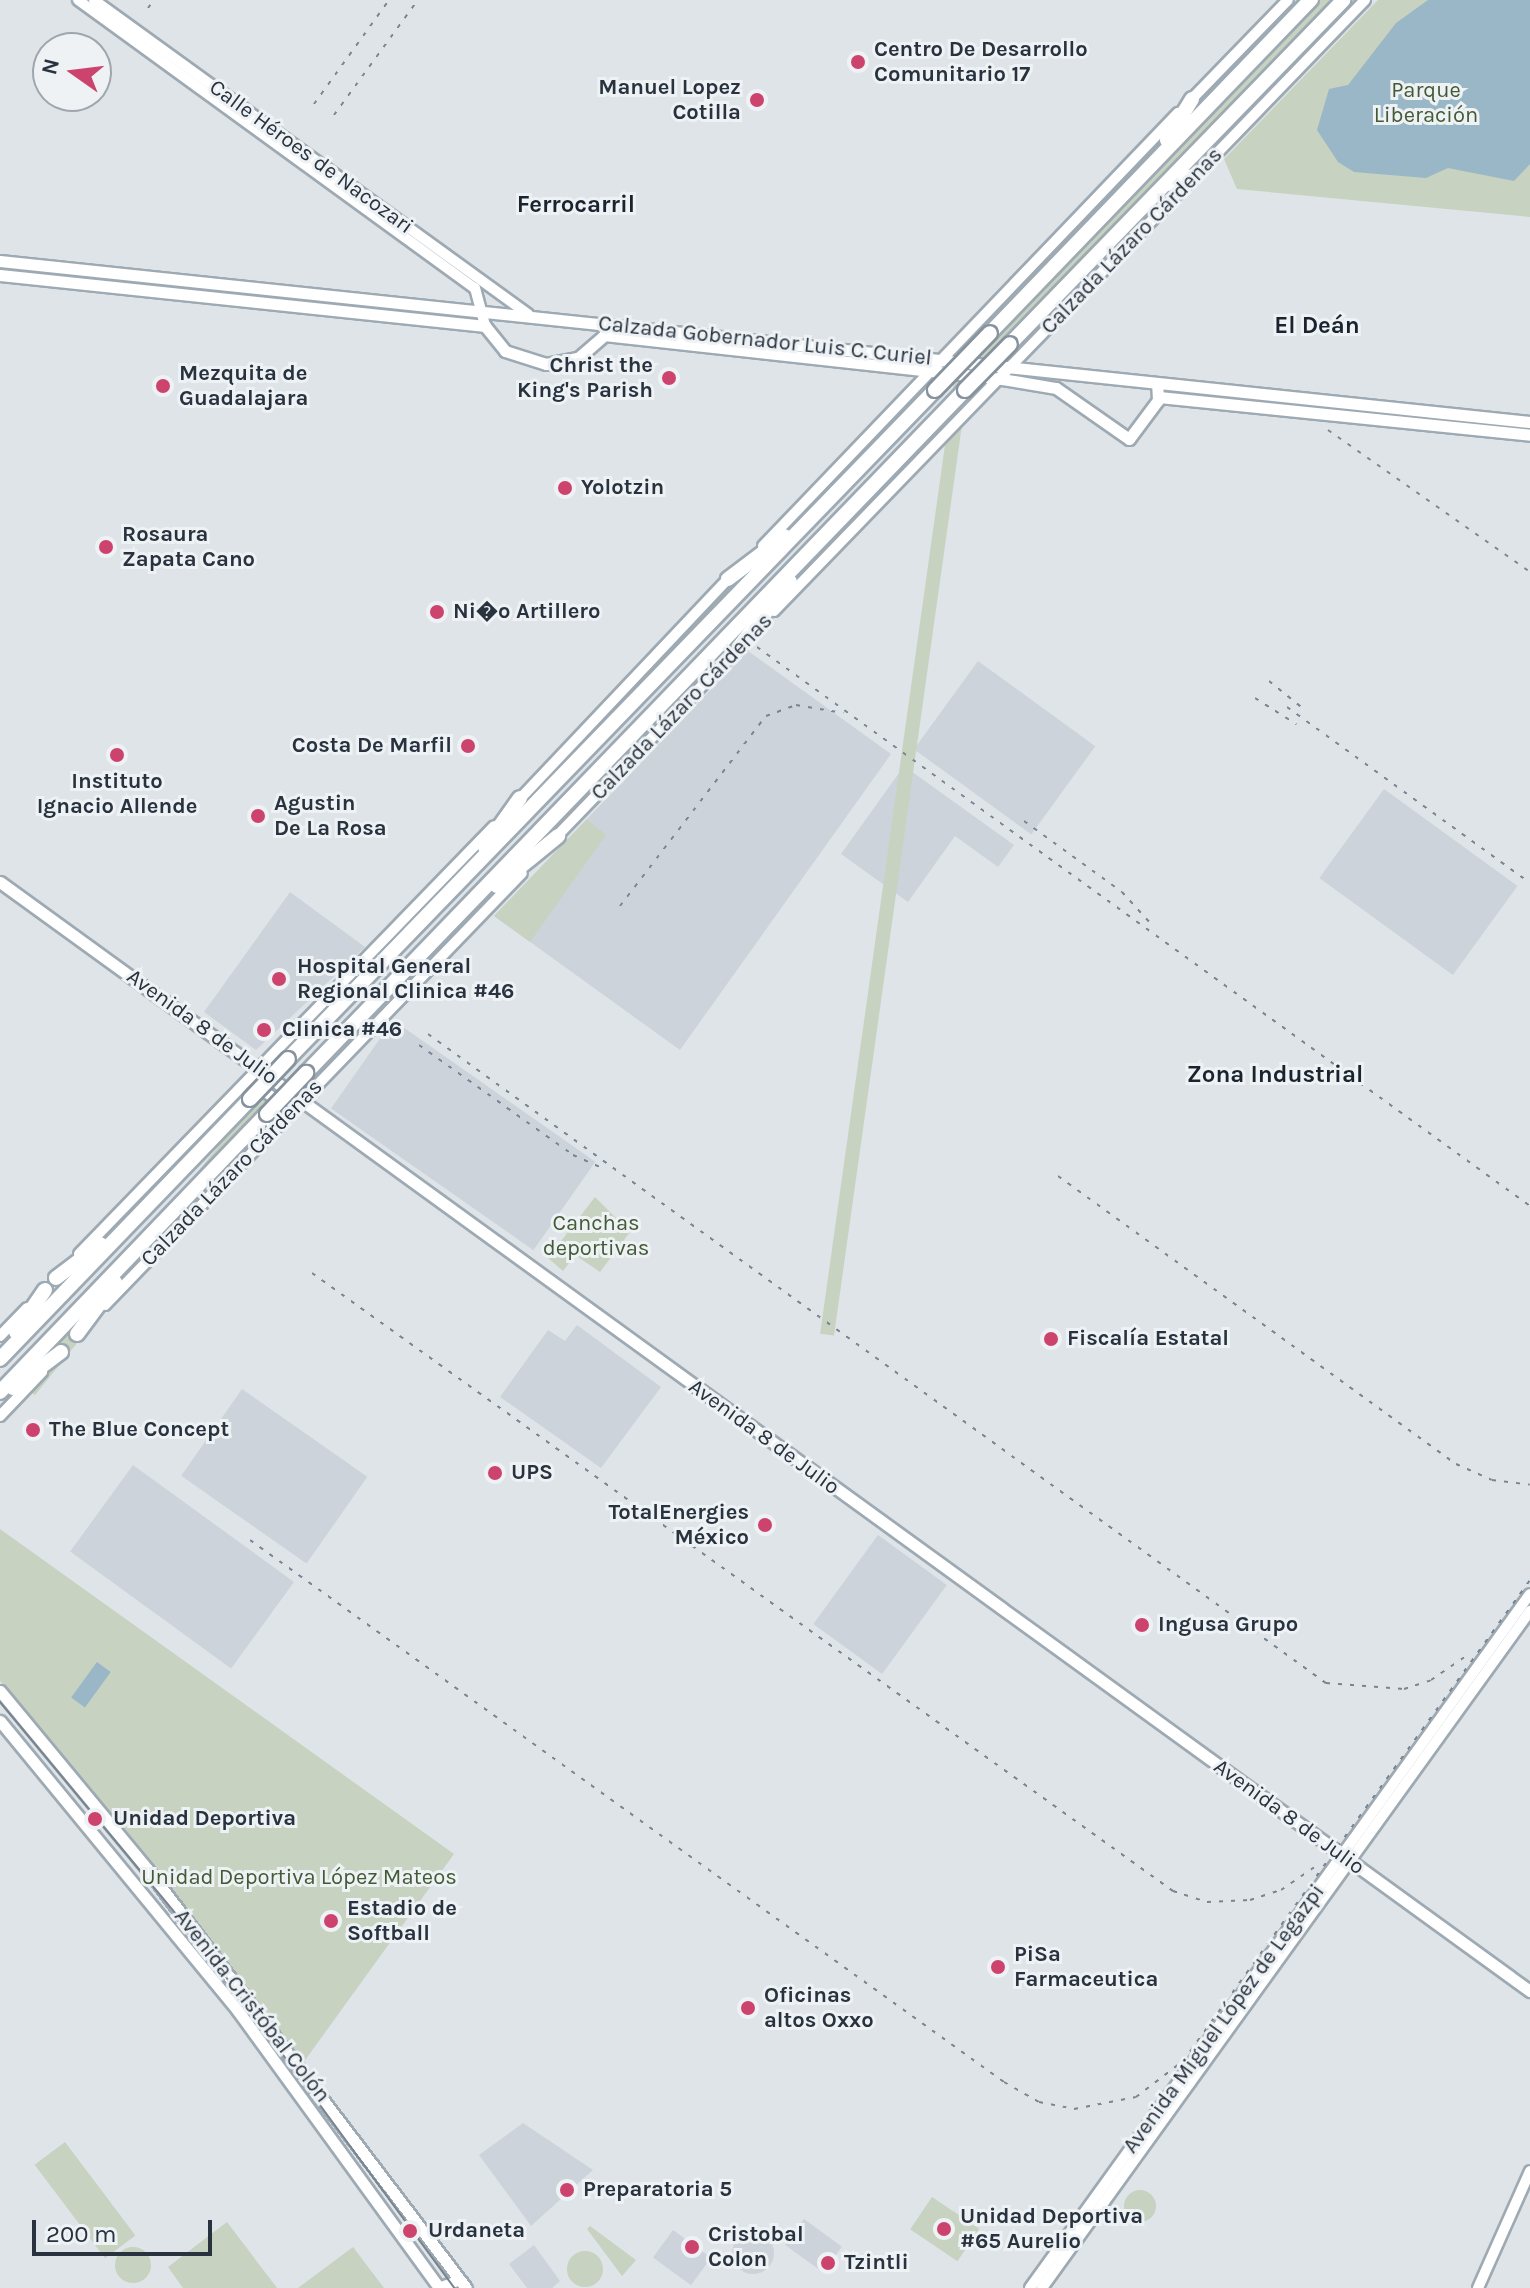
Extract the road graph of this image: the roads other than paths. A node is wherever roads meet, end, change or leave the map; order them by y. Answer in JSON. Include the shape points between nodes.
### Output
{"nodes":[{"id":1,"x":78,"y":0,"type":"edge"},
{"id":2,"x":94,"y":0,"type":"edge"},
{"id":3,"x":1288,"y":0,"type":"edge"},
{"id":4,"x":1311,"y":0,"type":"edge"},
{"id":5,"x":1343,"y":0,"type":"edge"},
{"id":6,"x":1365,"y":0,"type":"edge"},
{"id":7,"x":1192,"y":99,"type":"junction"},
{"id":8,"x":1154,"y":162,"type":"junction"},
{"id":9,"x":1194,"y":176,"type":"junction"},
{"id":10,"x":1163,"y":185,"type":"junction"},
{"id":11,"x":0,"y":261,"type":"edge"},
{"id":12,"x":0,"y":275,"type":"edge"},
{"id":13,"x":484,"y":312,"type":"junction"},
{"id":14,"x":528,"y":314,"type":"junction"},
{"id":15,"x":485,"y":326,"type":"junction"},
{"id":16,"x":946,"y":361,"type":"junction"},
{"id":17,"x":1018,"y":362,"type":"junction"},
{"id":18,"x":936,"y":372,"type":"junction"},
{"id":19,"x":1002,"y":379,"type":"junction"},
{"id":20,"x":1157,"y":383,"type":"junction"},
{"id":21,"x":1159,"y":397,"type":"junction"},
{"id":22,"x":1530,"y":422,"type":"edge"},
{"id":23,"x":1530,"y":435,"type":"edge"},
{"id":24,"x":832,"y":498,"type":"junction"},
{"id":25,"x":818,"y":541,"type":"junction"},
{"id":26,"x":728,"y":579,"type":"junction"},
{"id":27,"x":739,"y":647,"type":"junction"},
{"id":28,"x":520,"y":798,"type":"junction"},
{"id":29,"x":558,"y":836,"type":"junction"},
{"id":30,"x":0,"y":882,"type":"edge"},
{"id":31,"x":456,"y":885,"type":"junction"},
{"id":32,"x":445,"y":929,"type":"junction"},
{"id":33,"x":258,"y":1069,"type":"junction"},
{"id":34,"x":245,"y":1093,"type":"junction"},
{"id":35,"x":302,"y":1101,"type":"junction"},
{"id":36,"x":231,"y":1175,"type":"junction"},
{"id":37,"x":147,"y":1205,"type":"junction"},
{"id":38,"x":148,"y":1238,"type":"junction"},
{"id":39,"x":56,"y":1278,"type":"junction"},
{"id":40,"x":45,"y":1290,"type":"junction"},
{"id":41,"x":77,"y":1334,"type":"junction"},
{"id":42,"x":0,"y":1336,"type":"edge"},
{"id":43,"x":61,"y":1352,"type":"junction"},
{"id":44,"x":0,"y":1358,"type":"edge"},
{"id":45,"x":0,"y":1395,"type":"edge"},
{"id":46,"x":0,"y":1416,"type":"edge"},
{"id":47,"x":1530,"y":1594,"type":"edge"},
{"id":48,"x":1530,"y":1611,"type":"edge"},
{"id":49,"x":0,"y":1691,"type":"edge"},
{"id":50,"x":0,"y":1721,"type":"edge"},
{"id":51,"x":1346,"y":1858,"type":"junction"},
{"id":52,"x":1257,"y":1981,"type":"junction"},
{"id":53,"x":1530,"y":1991,"type":"edge"},
{"id":54,"x":1530,"y":2171,"type":"edge"},
{"id":55,"x":464,"y":2286,"type":"edge"},
{"id":56,"x":439,"y":2288,"type":"edge"},
{"id":57,"x":1030,"y":2288,"type":"edge"},
{"id":58,"x":1042,"y":2288,"type":"edge"},
{"id":59,"x":1478,"y":2288,"type":"edge"}],
"edges":[{"from":1,"to":13,"type":"main road","name":"Calle Héroes de Nacozari","via":[[475,288]]},
{"from":2,"to":14,"type":"main road","name":"Calle Héroes de Nacozari"},
{"from":3,"to":7,"type":"main road","name":"Calzada Lázaro Cárdenas"},
{"from":4,"to":8,"type":"highway","name":"Calzada Lázaro Cárdenas"},
{"from":5,"to":10,"type":"highway","name":"Calzada Lázaro Cárdenas"},
{"from":6,"to":9,"type":"main road","name":"Calzada Lázaro Cárdenas"},
{"from":7,"to":8,"type":"highway"},
{"from":7,"to":16,"type":"main road","name":"Calzada Lázaro Cárdenas"},
{"from":8,"to":24,"type":"highway","name":"Calzada Lázaro Cárdenas","bridge":true},
{"from":9,"to":10,"type":"highway"},
{"from":9,"to":17,"type":"main road","name":"Calzada Lázaro Cárdenas"},
{"from":10,"to":25,"type":"highway","name":"Calzada Lázaro Cárdenas","bridge":true},
{"from":11,"to":13,"type":"main road","name":"Calzada Gobernador Luis C. Curiel"},
{"from":12,"to":15,"type":"main road"},
{"from":13,"to":14,"type":"main road","name":"Calzada Gobernador Luis C. Curiel"},
{"from":13,"to":15,"type":"main road"},
{"from":14,"to":16,"type":"main road","name":"Calzada Gobernador Luis C. Curiel"},
{"from":15,"to":18,"type":"main road","name":"Calzada Gobernador Luis C. Curiel","via":[[505,351],[546,364],[578,358],[604,335]]},
{"from":16,"to":17,"type":"main road","name":"Calzada Gobernador Luis C. Curiel"},
{"from":16,"to":18,"type":"main road","name":"Calzada Lázaro Cárdenas"},
{"from":17,"to":19,"type":"main road","name":"Calzada Lázaro Cárdenas"},
{"from":17,"to":20,"type":"main road","name":"Calzada Gobernador Luis C. Curiel"},
{"from":18,"to":19,"type":"main road","name":"Calzada Gobernador Luis C. Curiel"},
{"from":18,"to":26,"type":"main road","name":"Calzada Lázaro Cárdenas"},
{"from":19,"to":21,"type":"main road","name":"Calzada Gobernador Luis C. Curiel","via":[[1056,388],[1129,439]]},
{"from":19,"to":27,"type":"main road","name":"Calzada Lázaro Cárdenas"},
{"from":20,"to":21,"type":"main road"},
{"from":20,"to":22,"type":"main road","name":"Calzada Gobernador Luis C. Curiel"},
{"from":21,"to":23,"type":"main road"},
{"from":24,"to":26,"type":"highway"},
{"from":24,"to":31,"type":"highway","name":"Calzada Lázaro Cárdenas"},
{"from":25,"to":27,"type":"highway"},
{"from":25,"to":32,"type":"highway","name":"Calzada Lázaro Cárdenas"},
{"from":26,"to":28,"type":"main road","name":"Calzada Lázaro Cárdenas"},
{"from":27,"to":29,"type":"main road","name":"Calzada Lázaro Cárdenas"},
{"from":28,"to":31,"type":"highway"},
{"from":28,"to":33,"type":"main road","name":"Calzada Lázaro Cárdenas"},
{"from":29,"to":32,"type":"highway"},
{"from":29,"to":35,"type":"main road","name":"Calzada Lázaro Cárdenas"},
{"from":30,"to":33,"type":"main road","name":"Avenida 8 de Julio"},
{"from":31,"to":34,"type":"highway","name":"Calzada Lázaro Cárdenas","bridge":true,"via":[[288,1059]]},
{"from":32,"to":38,"type":"highway","name":"Calzada Lázaro Cárdenas","bridge":true},
{"from":33,"to":34,"type":"main road","name":"Calzada Lázaro Cárdenas"},
{"from":33,"to":35,"type":"main road","name":"Avenida 8 de Julio"},
{"from":34,"to":36,"type":"main road","via":[[256,1085],[281,1111]]},
{"from":34,"to":37,"type":"highway","name":"Calzada Lázaro Cárdenas"},
{"from":34,"to":39,"type":"main road","name":"Calzada Lázaro Cárdenas"},
{"from":35,"to":36,"type":"main road","name":"Calzada Lázaro Cárdenas"},
{"from":35,"to":51,"type":"main road","name":"Avenida 8 de Julio"},
{"from":36,"to":41,"type":"main road","name":"Calzada Lázaro Cárdenas"},
{"from":37,"to":39,"type":"highway"},
{"from":37,"to":44,"type":"highway","name":"Calzada Lázaro Cárdenas"},
{"from":38,"to":41,"type":"highway"},
{"from":38,"to":45,"type":"highway","name":"Calzada Lázaro Cárdenas"},
{"from":39,"to":40,"type":"main road","name":"Calzada Lázaro Cárdenas"},
{"from":40,"to":42,"type":"main road","name":"Calzada Lázaro Cárdenas"},
{"from":40,"to":44,"type":"highway"},
{"from":41,"to":43,"type":"main road","name":"Calzada Lázaro Cárdenas"},
{"from":43,"to":45,"type":"highway"},
{"from":43,"to":46,"type":"main road","name":"Calzada Lázaro Cárdenas"},
{"from":47,"to":51,"type":"main road","name":"Avenida Miguel López de Legazpi"},
{"from":48,"to":51,"type":"main road","name":"Avenida Miguel López de Legazpi"},
{"from":49,"to":55,"type":"main road","name":"Avenida Cristóbal Colón","via":[[148,1870]]},
{"from":50,"to":56,"type":"main road","name":"Avenida Cristóbal Colón","via":[[238,2011]]},
{"from":51,"to":52,"type":"main road","name":"Avenida Miguel López de Legazpi"},
{"from":51,"to":53,"type":"main road","name":"Avenida 8 de Julio"},
{"from":52,"to":57,"type":"main road","name":"Avenida Miguel López de Legazpi"},
{"from":52,"to":58,"type":"main road","name":"Avenida Miguel López de Legazpi"},
{"from":54,"to":59,"type":"main road"},
{"from":55,"to":56,"type":"main road"}]}
